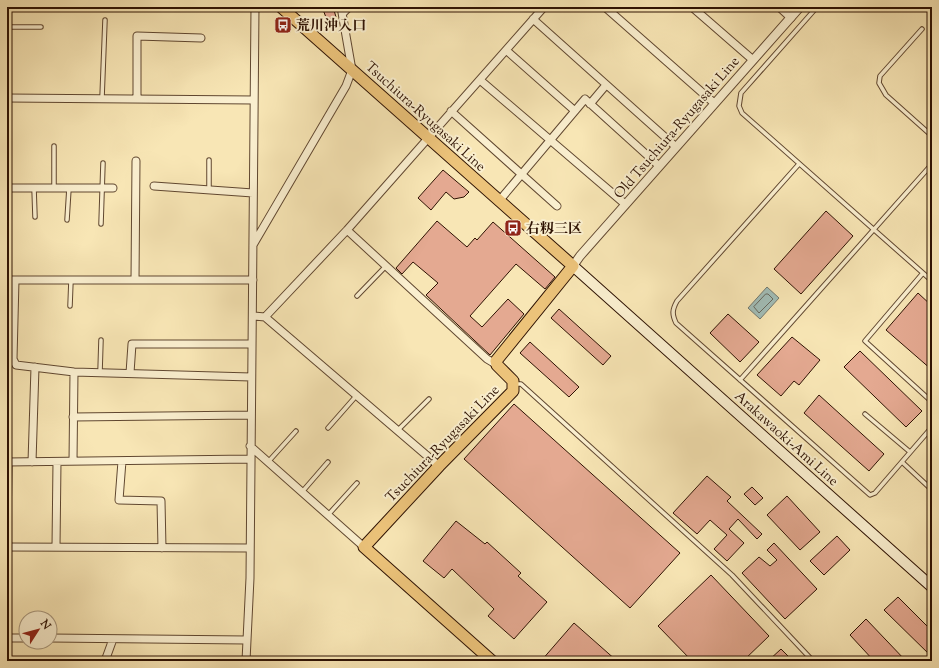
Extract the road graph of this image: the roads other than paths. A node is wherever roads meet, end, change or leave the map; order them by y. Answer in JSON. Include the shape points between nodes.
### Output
{"nodes":[{"id":1,"x":255,"y":7,"type":"edge"},
{"id":2,"x":281,"y":7,"type":"edge"},
{"id":3,"x":349,"y":7,"type":"edge"},
{"id":4,"x":544,"y":7,"type":"edge"},
{"id":5,"x":605,"y":7,"type":"edge"},
{"id":6,"x":692,"y":7,"type":"edge"},
{"id":7,"x":778,"y":7,"type":"edge"},
{"id":8,"x":800,"y":7,"type":"edge"},
{"id":9,"x":817,"y":7,"type":"edge"},
{"id":10,"x":342,"y":10,"type":"edge"},
{"id":11,"x":790,"y":18,"type":"junction"},
{"id":12,"x":533,"y":19,"type":"junction"},
{"id":13,"x":105,"y":20,"type":"dead end"},
{"id":14,"x":7,"y":27,"type":"edge"},
{"id":15,"x":41,"y":27,"type":"dead end"},
{"id":16,"x":922,"y":29,"type":"dead end"},
{"id":17,"x":201,"y":38,"type":"dead end"},
{"id":18,"x":506,"y":50,"type":"junction"},
{"id":19,"x":752,"y":60,"type":"junction"},
{"id":20,"x":352,"y":70,"type":"junction"},
{"id":21,"x":480,"y":80,"type":"junction"},
{"id":22,"x":606,"y":85,"type":"junction"},
{"id":23,"x":7,"y":98,"type":"edge"},
{"id":24,"x":102,"y":98,"type":"junction"},
{"id":25,"x":137,"y":99,"type":"junction"},
{"id":26,"x":254,"y":100,"type":"junction"},
{"id":27,"x":714,"y":103,"type":"junction"},
{"id":28,"x":590,"y":104,"type":"junction"},
{"id":29,"x":451,"y":111,"type":"junction"},
{"id":30,"x":575,"y":112,"type":"junction"},
{"id":31,"x":932,"y":136,"type":"edge"},
{"id":32,"x":428,"y":138,"type":"junction"},
{"id":33,"x":551,"y":140,"type":"junction"},
{"id":34,"x":54,"y":146,"type":"dead end"},
{"id":35,"x":675,"y":146,"type":"junction"},
{"id":36,"x":209,"y":160,"type":"dead end"},
{"id":37,"x":136,"y":161,"type":"dead end"},
{"id":38,"x":103,"y":164,"type":"dead end"},
{"id":39,"x":799,"y":164,"type":"junction"},
{"id":40,"x":932,"y":164,"type":"edge"},
{"id":41,"x":658,"y":165,"type":"junction"},
{"id":42,"x":522,"y":174,"type":"junction"},
{"id":43,"x":154,"y":186,"type":"dead end"},
{"id":44,"x":7,"y":188,"type":"edge"},
{"id":45,"x":34,"y":188,"type":"junction"},
{"id":46,"x":54,"y":188,"type":"junction"},
{"id":47,"x":68,"y":188,"type":"junction"},
{"id":48,"x":101,"y":188,"type":"junction"},
{"id":49,"x":113,"y":188,"type":"dead end"},
{"id":50,"x":209,"y":190,"type":"junction"},
{"id":51,"x":253,"y":193,"type":"junction"},
{"id":52,"x":499,"y":201,"type":"junction"},
{"id":53,"x":625,"y":204,"type":"junction"},
{"id":54,"x":557,"y":206,"type":"dead end"},
{"id":55,"x":35,"y":217,"type":"dead end"},
{"id":56,"x":67,"y":220,"type":"dead end"},
{"id":57,"x":101,"y":224,"type":"dead end"},
{"id":58,"x":874,"y":229,"type":"junction"},
{"id":59,"x":347,"y":230,"type":"junction"},
{"id":60,"x":253,"y":246,"type":"junction"},
{"id":61,"x":386,"y":266,"type":"junction"},
{"id":62,"x":573,"y":266,"type":"junction"},
{"id":63,"x":923,"y":274,"type":"junction"},
{"id":64,"x":7,"y":280,"type":"edge"},
{"id":65,"x":15,"y":280,"type":"junction"},
{"id":66,"x":71,"y":280,"type":"junction"},
{"id":67,"x":135,"y":280,"type":"junction"},
{"id":68,"x":253,"y":280,"type":"junction"},
{"id":69,"x":932,"y":281,"type":"edge"},
{"id":70,"x":357,"y":296,"type":"dead end"},
{"id":71,"x":70,"y":306,"type":"dead end"},
{"id":72,"x":253,"y":316,"type":"junction"},
{"id":73,"x":265,"y":317,"type":"junction"},
{"id":74,"x":101,"y":340,"type":"dead end"},
{"id":75,"x":252,"y":344,"type":"junction"},
{"id":76,"x":497,"y":366,"type":"junction"},
{"id":77,"x":35,"y":367,"type":"junction"},
{"id":78,"x":74,"y":372,"type":"junction"},
{"id":79,"x":100,"y":372,"type":"junction"},
{"id":80,"x":130,"y":373,"type":"junction"},
{"id":81,"x":251,"y":377,"type":"junction"},
{"id":82,"x":740,"y":380,"type":"junction"},
{"id":83,"x":514,"y":384,"type":"junction"},
{"id":84,"x":357,"y":395,"type":"junction"},
{"id":85,"x":429,"y":399,"type":"dead end"},
{"id":86,"x":932,"y":402,"type":"edge"},
{"id":87,"x":865,"y":414,"type":"dead end"},
{"id":88,"x":251,"y":415,"type":"junction"},
{"id":89,"x":73,"y":417,"type":"junction"},
{"id":90,"x":932,"y":427,"type":"edge"},
{"id":91,"x":328,"y":428,"type":"dead end"},
{"id":92,"x":398,"y":430,"type":"junction"},
{"id":93,"x":296,"y":431,"type":"dead end"},
{"id":94,"x":250,"y":446,"type":"junction"},
{"id":95,"x":910,"y":452,"type":"junction"},
{"id":96,"x":250,"y":459,"type":"junction"},
{"id":97,"x":73,"y":461,"type":"junction"},
{"id":98,"x":122,"y":461,"type":"junction"},
{"id":99,"x":8,"y":462,"type":"edge"},
{"id":100,"x":32,"y":462,"type":"junction"},
{"id":101,"x":57,"y":462,"type":"junction"},
{"id":102,"x":268,"y":462,"type":"junction"},
{"id":103,"x":328,"y":462,"type":"dead end"},
{"id":104,"x":902,"y":462,"type":"junction"},
{"id":105,"x":439,"y":466,"type":"junction"},
{"id":106,"x":357,"y":483,"type":"dead end"},
{"id":107,"x":932,"y":490,"type":"edge"},
{"id":108,"x":302,"y":492,"type":"junction"},
{"id":109,"x":328,"y":515,"type":"junction"},
{"id":110,"x":7,"y":536,"type":"edge"},
{"id":111,"x":7,"y":547,"type":"edge"},
{"id":112,"x":56,"y":547,"type":"junction"},
{"id":113,"x":364,"y":547,"type":"junction"},
{"id":114,"x":162,"y":548,"type":"junction"},
{"id":115,"x":250,"y":548,"type":"junction"},
{"id":116,"x":932,"y":587,"type":"edge"},
{"id":117,"x":7,"y":638,"type":"edge"},
{"id":118,"x":18,"y":638,"type":"edge"},
{"id":119,"x":58,"y":638,"type":"edge"},
{"id":120,"x":113,"y":639,"type":"junction"},
{"id":121,"x":246,"y":640,"type":"junction"},
{"id":122,"x":105,"y":661,"type":"edge"},
{"id":123,"x":246,"y":661,"type":"edge"},
{"id":124,"x":492,"y":661,"type":"edge"},
{"id":125,"x":813,"y":661,"type":"edge"}],
"edges":[{"from":1,"to":26,"type":"street"},
{"from":2,"to":20,"type":"main road","name":"Tsuchiura-Ryugasaki Line"},
{"from":3,"to":10,"type":"street"},
{"from":4,"to":12,"type":"street"},
{"from":5,"to":27,"type":"street"},
{"from":6,"to":19,"type":"street"},
{"from":7,"to":11,"type":"street"},
{"from":8,"to":11,"type":"street","name":"Old Tsuchiura-Ryugasaki Line"},
{"from":9,"to":39,"type":"lane","via":[[741,93],[739,99],[742,113]]},
{"from":10,"to":20,"type":"street"},
{"from":11,"to":19,"type":"street","name":"Old Tsuchiura-Ryugasaki Line"},
{"from":12,"to":18,"type":"street"},
{"from":12,"to":22,"type":"street"},
{"from":13,"to":24,"type":"lane"},
{"from":14,"to":15,"type":"lane"},
{"from":16,"to":31,"type":"lane","via":[[880,76],[879,83],[886,94]]},
{"from":17,"to":25,"type":"street","via":[[136,36]]},
{"from":18,"to":21,"type":"street"},
{"from":18,"to":30,"type":"street"},
{"from":19,"to":27,"type":"street","name":"Old Tsuchiura-Ryugasaki Line"},
{"from":20,"to":32,"type":"main road","name":"Tsuchiura-Ryugasaki Line"},
{"from":20,"to":60,"type":"street","via":[[339,100]]},
{"from":21,"to":29,"type":"street"},
{"from":21,"to":33,"type":"street"},
{"from":22,"to":28,"type":"street"},
{"from":22,"to":35,"type":"street"},
{"from":23,"to":24,"type":"street"},
{"from":24,"to":25,"type":"street"},
{"from":25,"to":26,"type":"street"},
{"from":26,"to":51,"type":"street"},
{"from":27,"to":35,"type":"street","name":"Old Tsuchiura-Ryugasaki Line"},
{"from":28,"to":30,"type":"street","via":[[585,99]]},
{"from":28,"to":41,"type":"street"},
{"from":29,"to":32,"type":"street"},
{"from":29,"to":42,"type":"street"},
{"from":30,"to":33,"type":"street"},
{"from":32,"to":52,"type":"main road","name":"Tsuchiura-Ryugasaki Line"},
{"from":32,"to":59,"type":"street"},
{"from":33,"to":42,"type":"street"},
{"from":33,"to":53,"type":"street"},
{"from":34,"to":46,"type":"lane"},
{"from":35,"to":41,"type":"street","name":"Old Tsuchiura-Ryugasaki Line"},
{"from":36,"to":50,"type":"lane"},
{"from":37,"to":67,"type":"street"},
{"from":38,"to":48,"type":"lane"},
{"from":39,"to":58,"type":"lane"},
{"from":39,"to":82,"type":"lane","via":[[672,308],[676,323]]},
{"from":40,"to":58,"type":"lane"},
{"from":41,"to":53,"type":"street","name":"Old Tsuchiura-Ryugasaki Line"},
{"from":42,"to":52,"type":"street"},
{"from":42,"to":54,"type":"street"},
{"from":43,"to":50,"type":"street"},
{"from":44,"to":45,"type":"street"},
{"from":45,"to":46,"type":"street"},
{"from":45,"to":55,"type":"lane"},
{"from":46,"to":47,"type":"street"},
{"from":47,"to":48,"type":"street"},
{"from":47,"to":56,"type":"lane"},
{"from":48,"to":49,"type":"street"},
{"from":48,"to":57,"type":"lane"},
{"from":50,"to":51,"type":"street"},
{"from":51,"to":60,"type":"street"},
{"from":52,"to":62,"type":"main road","name":"Tsuchiura-Ryugasaki Line"},
{"from":53,"to":62,"type":"street","name":"Old Tsuchiura-Ryugasaki Line"},
{"from":58,"to":63,"type":"lane"},
{"from":58,"to":82,"type":"lane"},
{"from":59,"to":61,"type":"street"},
{"from":59,"to":73,"type":"street"},
{"from":60,"to":68,"type":"street"},
{"from":61,"to":70,"type":"lane"},
{"from":61,"to":76,"type":"street","via":[[486,359]]},
{"from":62,"to":76,"type":"main road","name":"Tsuchiura-Ryugasaki Line","via":[[498,356]]},
{"from":62,"to":116,"type":"main road","name":"Arakawaoki-Ami Line"},
{"from":63,"to":69,"type":"lane"},
{"from":63,"to":86,"type":"lane","via":[[865,341]]},
{"from":64,"to":65,"type":"street"},
{"from":65,"to":66,"type":"street"},
{"from":65,"to":77,"type":"street","via":[[13,360],[16,365]]},
{"from":66,"to":67,"type":"street"},
{"from":66,"to":71,"type":"lane"},
{"from":67,"to":68,"type":"street"},
{"from":68,"to":72,"type":"street"},
{"from":72,"to":73,"type":"street"},
{"from":72,"to":75,"type":"street"},
{"from":73,"to":84,"type":"street"},
{"from":74,"to":79,"type":"lane"},
{"from":75,"to":80,"type":"street","via":[[132,344]]},
{"from":75,"to":81,"type":"street"},
{"from":76,"to":83,"type":"main road","name":"Tsuchiura-Ryugasaki Line"},
{"from":77,"to":78,"type":"street"},
{"from":77,"to":100,"type":"street"},
{"from":78,"to":79,"type":"street"},
{"from":78,"to":89,"type":"street"},
{"from":79,"to":80,"type":"street"},
{"from":80,"to":81,"type":"street"},
{"from":81,"to":88,"type":"street"},
{"from":82,"to":104,"type":"lane","via":[[870,495],[875,493]]},
{"from":83,"to":105,"type":"main road","name":"Tsuchiura-Ryugasaki Line","via":[[513,391]]},
{"from":83,"to":125,"type":"lane","via":[[521,384],[732,576]]},
{"from":84,"to":91,"type":"lane"},
{"from":84,"to":92,"type":"street"},
{"from":85,"to":92,"type":"lane"},
{"from":87,"to":95,"type":"lane"},
{"from":88,"to":89,"type":"street"},
{"from":88,"to":94,"type":"street"},
{"from":89,"to":97,"type":"street"},
{"from":90,"to":95,"type":"lane"},
{"from":92,"to":105,"type":"street"},
{"from":93,"to":102,"type":"lane"},
{"from":94,"to":96,"type":"street"},
{"from":94,"to":102,"type":"street"},
{"from":95,"to":104,"type":"lane"},
{"from":96,"to":98,"type":"street"},
{"from":96,"to":115,"type":"street"},
{"from":97,"to":98,"type":"street"},
{"from":97,"to":101,"type":"street"},
{"from":98,"to":114,"type":"street","via":[[119,500],[160,501]]},
{"from":99,"to":100,"type":"street"},
{"from":99,"to":110,"type":"street"},
{"from":100,"to":101,"type":"street"},
{"from":101,"to":112,"type":"street"},
{"from":102,"to":108,"type":"street"},
{"from":103,"to":108,"type":"lane"},
{"from":104,"to":107,"type":"lane"},
{"from":105,"to":113,"type":"main road","name":"Tsuchiura-Ryugasaki Line"},
{"from":106,"to":109,"type":"lane"},
{"from":108,"to":109,"type":"street"},
{"from":109,"to":113,"type":"street"},
{"from":111,"to":112,"type":"street"},
{"from":112,"to":114,"type":"street"},
{"from":113,"to":124,"type":"main road"},
{"from":114,"to":115,"type":"street"},
{"from":115,"to":121,"type":"street"},
{"from":117,"to":118,"type":"street"},
{"from":119,"to":120,"type":"street"},
{"from":120,"to":121,"type":"street"},
{"from":120,"to":122,"type":"street"},
{"from":121,"to":123,"type":"street"}]}
